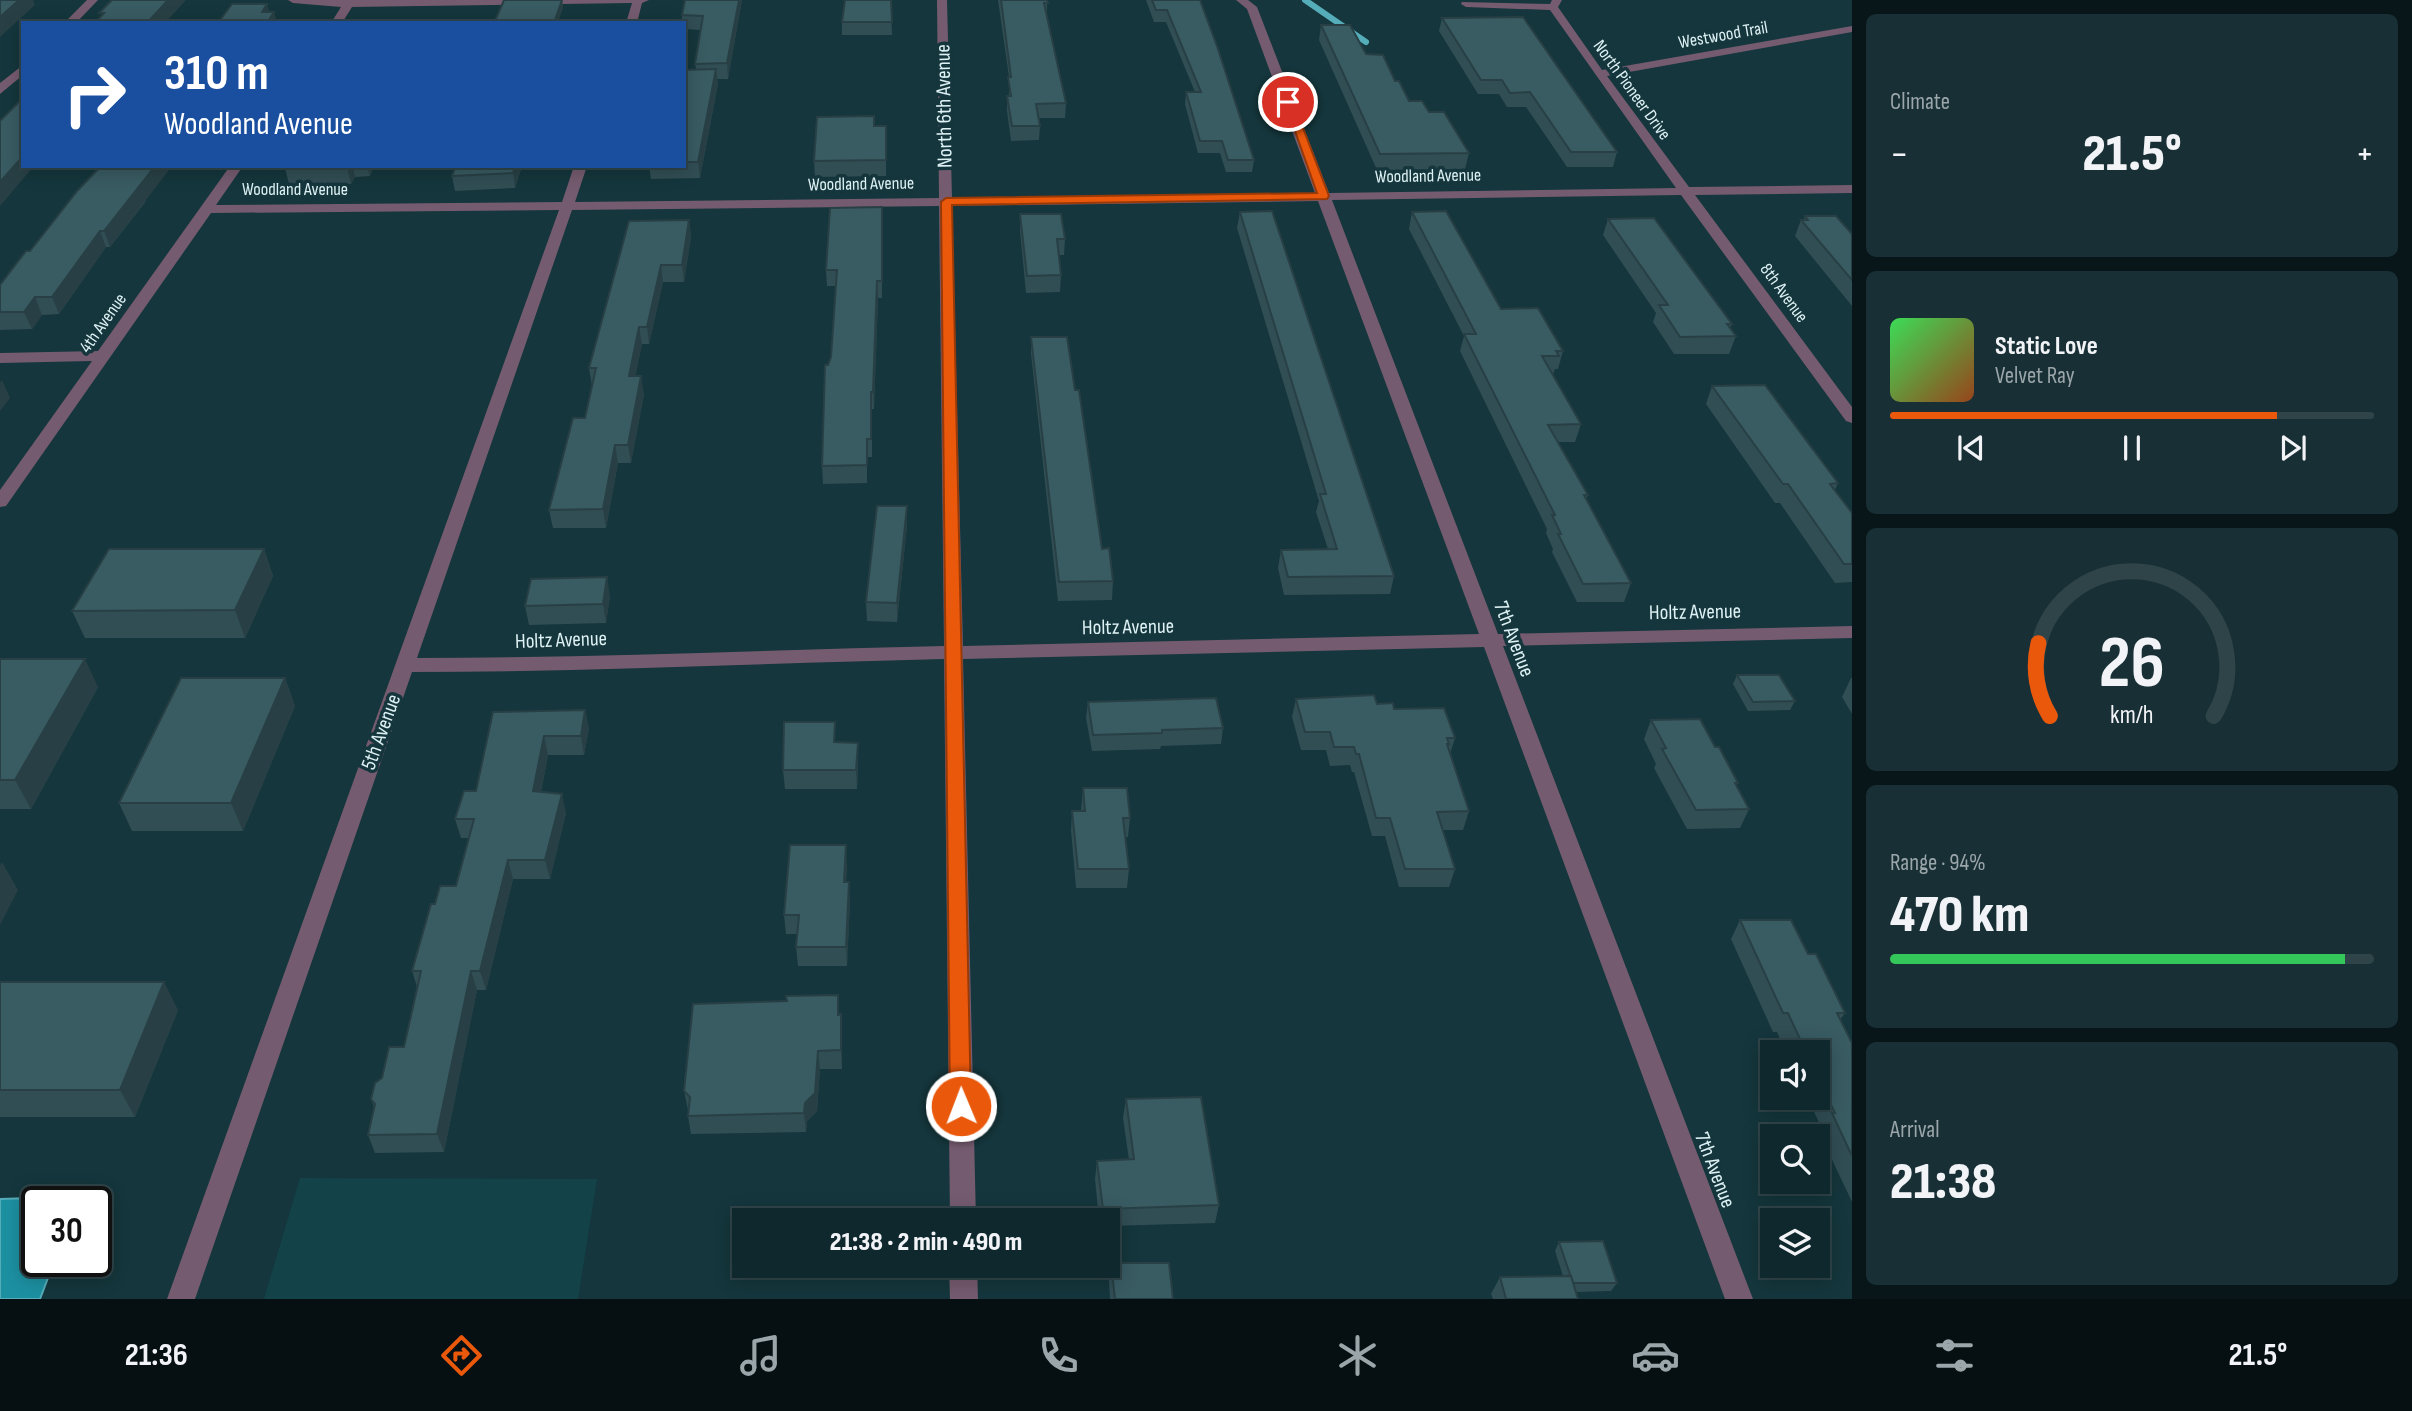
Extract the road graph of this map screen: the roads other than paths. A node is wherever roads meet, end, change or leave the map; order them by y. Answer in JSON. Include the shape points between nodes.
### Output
{"nodes":[{"id":1,"x":93,"y":0,"type":"edge"},
{"id":2,"x":293,"y":0,"type":"edge"},
{"id":3,"x":638,"y":0,"type":"edge"},
{"id":4,"x":645,"y":0,"type":"edge"},
{"id":5,"x":942,"y":0,"type":"edge"},
{"id":6,"x":1241,"y":0,"type":"edge"},
{"id":7,"x":350,"y":2,"type":"edge"},
{"id":8,"x":1555,"y":3,"type":"edge"},
{"id":9,"x":1466,"y":4,"type":"dead end"},
{"id":10,"x":71,"y":21,"type":"edge"},
{"id":11,"x":337,"y":21,"type":"edge"},
{"id":12,"x":632,"y":21,"type":"edge"},
{"id":13,"x":1852,"y":29,"type":"edge"},
{"id":14,"x":21,"y":70,"type":"edge"},
{"id":15,"x":1600,"y":75,"type":"junction"},
{"id":16,"x":0,"y":90,"type":"edge"},
{"id":17,"x":236,"y":168,"type":"edge"},
{"id":18,"x":581,"y":168,"type":"edge"},
{"id":19,"x":1852,"y":189,"type":"edge"},
{"id":20,"x":1685,"y":191,"type":"junction"},
{"id":21,"x":1324,"y":196,"type":"junction"},
{"id":22,"x":946,"y":202,"type":"junction"},
{"id":23,"x":568,"y":206,"type":"junction"},
{"id":24,"x":207,"y":209,"type":"junction"},
{"id":25,"x":102,"y":356,"type":"junction"},
{"id":26,"x":0,"y":358,"type":"edge"},
{"id":27,"x":1852,"y":418,"type":"edge"},
{"id":28,"x":0,"y":502,"type":"edge"},
{"id":29,"x":1852,"y":632,"type":"edge"},
{"id":30,"x":1491,"y":641,"type":"junction"},
{"id":31,"x":953,"y":653,"type":"junction"},
{"id":32,"x":406,"y":665,"type":"junction"},
{"id":33,"x":963,"y":1208,"type":"edge"},
{"id":34,"x":963,"y":1278,"type":"edge"},
{"id":35,"x":181,"y":1299,"type":"edge"},
{"id":36,"x":964,"y":1299,"type":"edge"},
{"id":37,"x":1739,"y":1299,"type":"edge"}],
"edges":[{"from":1,"to":10,"type":"street"},
{"from":2,"to":7,"type":"street"},
{"from":3,"to":4,"type":"street"},
{"from":3,"to":7,"type":"street"},
{"from":3,"to":12,"type":"street"},
{"from":5,"to":22,"type":"street","name":"North 6th Avenue"},
{"from":6,"to":21,"type":"street","name":"7th Avenue","via":[[1252,7]]},
{"from":7,"to":11,"type":"street"},
{"from":8,"to":9,"type":"street","name":"North Pioneer Drive"},
{"from":8,"to":15,"type":"street","name":"North Pioneer Drive"},
{"from":13,"to":15,"type":"street","name":"Westwood Trail"},
{"from":14,"to":16,"type":"street"},
{"from":15,"to":20,"type":"street","name":"North Pioneer Drive"},
{"from":17,"to":24,"type":"street","name":"4th Avenue"},
{"from":18,"to":23,"type":"street","name":"5th Avenue"},
{"from":19,"to":20,"type":"street","name":"Woodland Avenue"},
{"from":20,"to":21,"type":"street","name":"Woodland Avenue"},
{"from":20,"to":27,"type":"street","name":"8th Avenue"},
{"from":21,"to":22,"type":"street","name":"Woodland Avenue"},
{"from":21,"to":30,"type":"street","name":"7th Avenue"},
{"from":22,"to":23,"type":"street","name":"Woodland Avenue"},
{"from":22,"to":31,"type":"street","name":"North 6th Avenue"},
{"from":23,"to":24,"type":"street","name":"Woodland Avenue"},
{"from":23,"to":32,"type":"street","name":"5th Avenue"},
{"from":24,"to":25,"type":"street","name":"4th Avenue"},
{"from":25,"to":26,"type":"street"},
{"from":25,"to":28,"type":"street","name":"4th Avenue"},
{"from":29,"to":30,"type":"street","name":"Holtz Avenue"},
{"from":30,"to":31,"type":"street","name":"Holtz Avenue"},
{"from":30,"to":37,"type":"street","name":"7th Avenue"},
{"from":31,"to":32,"type":"street","name":"Holtz Avenue"},
{"from":31,"to":33,"type":"street","name":"North 6th Avenue"},
{"from":32,"to":35,"type":"street","name":"5th Avenue"},
{"from":34,"to":36,"type":"street"}]}
